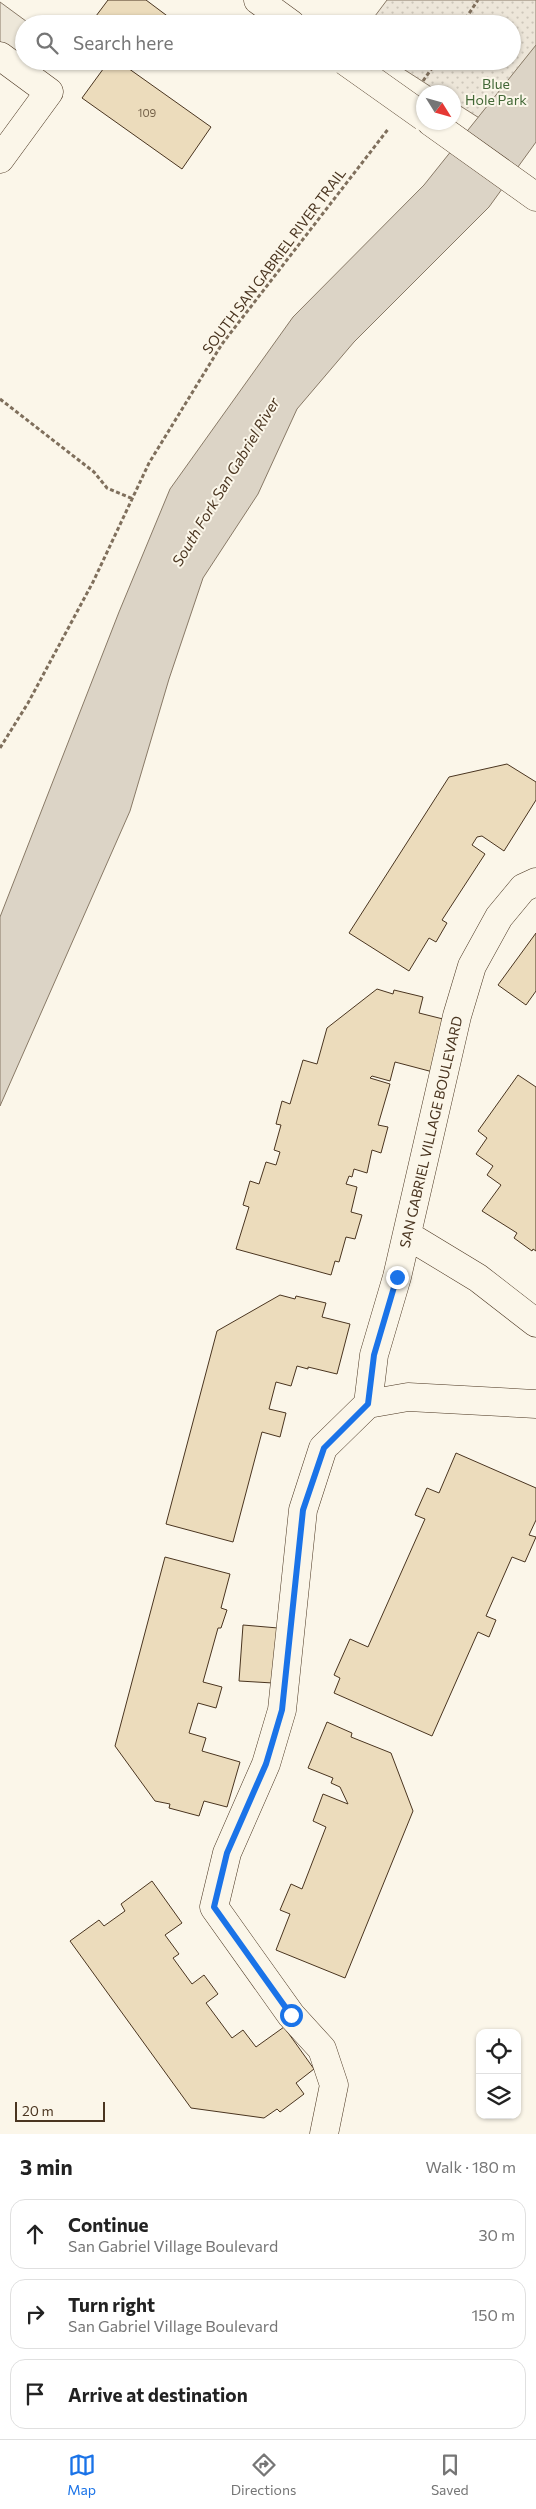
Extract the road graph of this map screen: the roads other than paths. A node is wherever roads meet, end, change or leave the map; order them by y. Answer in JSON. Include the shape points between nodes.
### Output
{"nodes":[{"id":1,"x":258,"y":0,"type":"edge"},
{"id":2,"x":279,"y":15,"type":"edge"},
{"id":3,"x":0,"y":56,"type":"edge"},
{"id":4,"x":15,"y":67,"type":"edge"},
{"id":5,"x":19,"y":70,"type":"edge"},
{"id":6,"x":358,"y":70,"type":"edge"},
{"id":7,"x":416,"y":111,"type":"edge"},
{"id":8,"x":442,"y":130,"type":"edge"},
{"id":9,"x":0,"y":159,"type":"edge"},
{"id":10,"x":536,"y":197,"type":"edge"},
{"id":11,"x":536,"y":882,"type":"edge"},
{"id":12,"x":407,"y":1235,"type":"junction"},
{"id":13,"x":536,"y":1323,"type":"edge"},
{"id":14,"x":368,"y":1404,"type":"junction"},
{"id":15,"x":536,"y":1404,"type":"edge"},
{"id":16,"x":324,"y":2134,"type":"edge"}],
"edges":[{"from":1,"to":2,"type":"main road"},
{"from":3,"to":4,"type":"main road"},
{"from":5,"to":9,"type":"main road","via":[[48,92]]},
{"from":6,"to":7,"type":"main road","bridge":true},
{"from":8,"to":10,"type":"main road"},
{"from":11,"to":12,"type":"main road","name":"SAN GABRIEL VILLAGE BOULEVARD","via":[[524,888],[499,917],[472,966],[457,1016]]},
{"from":12,"to":13,"type":"main road","via":[[478,1278]]},
{"from":12,"to":14,"type":"main road","name":"SAN GABRIEL VILLAGE BOULEVARD","via":[[374,1355]]},
{"from":14,"to":15,"type":"main road","via":[[408,1397]]},
{"from":14,"to":16,"type":"main road","via":[[324,1448],[303,1510],[282,1710],[266,1764],[227,1853],[214,1907],[291,2015],[322,2050],[334,2085]]}]}
